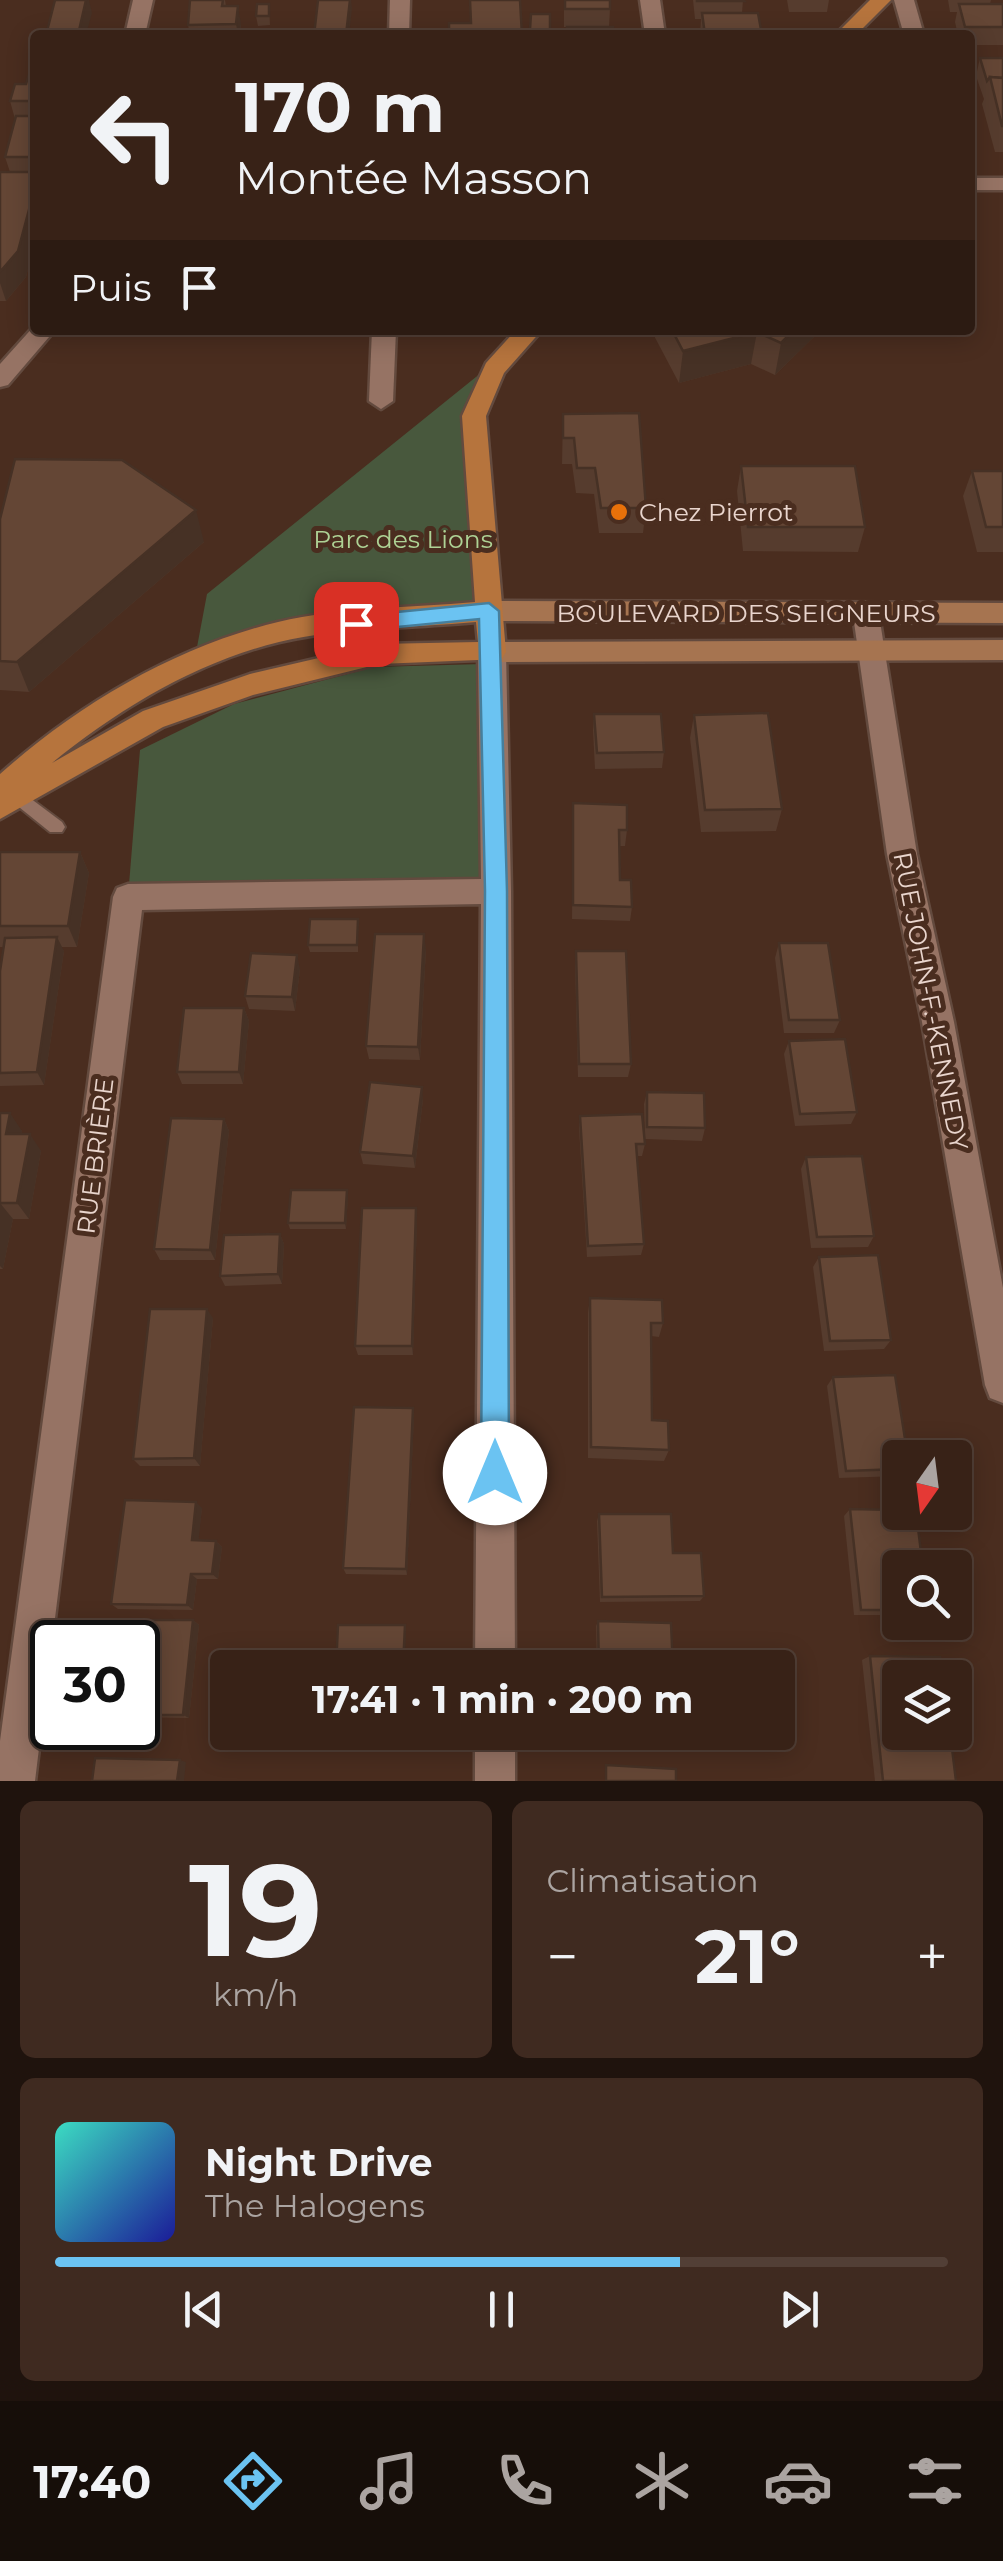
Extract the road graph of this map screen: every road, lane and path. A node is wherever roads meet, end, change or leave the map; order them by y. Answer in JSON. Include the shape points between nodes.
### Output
{"nodes":[{"id":1,"x":143,"y":0,"type":"edge"},
{"id":2,"x":400,"y":0,"type":"edge"},
{"id":3,"x":650,"y":0,"type":"edge"},
{"id":4,"x":881,"y":0,"type":"edge"},
{"id":5,"x":904,"y":0,"type":"edge"},
{"id":6,"x":135,"y":30,"type":"edge"},
{"id":7,"x":399,"y":30,"type":"edge"},
{"id":8,"x":654,"y":30,"type":"edge"},
{"id":9,"x":850,"y":30,"type":"edge"},
{"id":10,"x":913,"y":30,"type":"edge"},
{"id":11,"x":975,"y":184,"type":"edge"},
{"id":12,"x":1003,"y":184,"type":"edge"},
{"id":13,"x":38,"y":335,"type":"edge"},
{"id":14,"x":384,"y":335,"type":"edge"},
{"id":15,"x":524,"y":335,"type":"edge"},
{"id":16,"x":0,"y":379,"type":"edge"},
{"id":17,"x":381,"y":401,"type":"dead end"},
{"id":18,"x":489,"y":611,"type":"junction"},
{"id":19,"x":1003,"y":613,"type":"edge"},
{"id":20,"x":866,"y":615,"type":"junction"},
{"id":21,"x":868,"y":650,"type":"junction"},
{"id":22,"x":1003,"y":650,"type":"edge"},
{"id":23,"x":492,"y":652,"type":"junction"},
{"id":24,"x":6,"y":795,"type":"edge"},
{"id":25,"x":56,"y":827,"type":"dead end"},
{"id":26,"x":496,"y":891,"type":"junction"},
{"id":27,"x":996,"y":1312,"type":"edge"},
{"id":28,"x":1003,"y":1385,"type":"edge"},
{"id":29,"x":495,"y":1650,"type":"edge"},
{"id":30,"x":495,"y":1750,"type":"edge"},
{"id":31,"x":16,"y":1781,"type":"edge"},
{"id":32,"x":495,"y":1781,"type":"edge"}],
"edges":[{"from":1,"to":6,"type":"street"},
{"from":2,"to":7,"type":"street"},
{"from":3,"to":8,"type":"street"},
{"from":4,"to":9,"type":"main road"},
{"from":5,"to":10,"type":"street"},
{"from":11,"to":12,"type":"street"},
{"from":13,"to":16,"type":"street"},
{"from":14,"to":17,"type":"street"},
{"from":15,"to":18,"type":"main road","via":[[497,360],[474,416]]},
{"from":18,"to":20,"type":"main road","name":"BOULEVARD DES SEIGNEURS"},
{"from":18,"to":23,"type":"main road"},
{"from":18,"to":24,"type":"main road","via":[[256,638],[135,692],[53,745]]},
{"from":19,"to":20,"type":"main road","name":"BOULEVARD DES SEIGNEURS"},
{"from":20,"to":21,"type":"street","name":"RUE JOHN-F.-KENNEDY"},
{"from":21,"to":22,"type":"main road","name":"BOULEVARD DES SEIGNEURS"},
{"from":21,"to":23,"type":"main road","name":"BOULEVARD DES SEIGNEURS"},
{"from":21,"to":27,"type":"street","name":"RUE JOHN-F.-KENNEDY","via":[[902,854]]},
{"from":23,"to":24,"type":"main road","via":[[379,654],[250,686],[153,718]]},
{"from":23,"to":26,"type":"street"},
{"from":24,"to":25,"type":"lane"},
{"from":26,"to":29,"type":"street"},
{"from":26,"to":31,"type":"street","name":"RUE BRIÈRE","via":[[128,897]]},
{"from":27,"to":28,"type":"street","name":"RUE JOHN-F.-KENNEDY"},
{"from":30,"to":32,"type":"street"}]}
